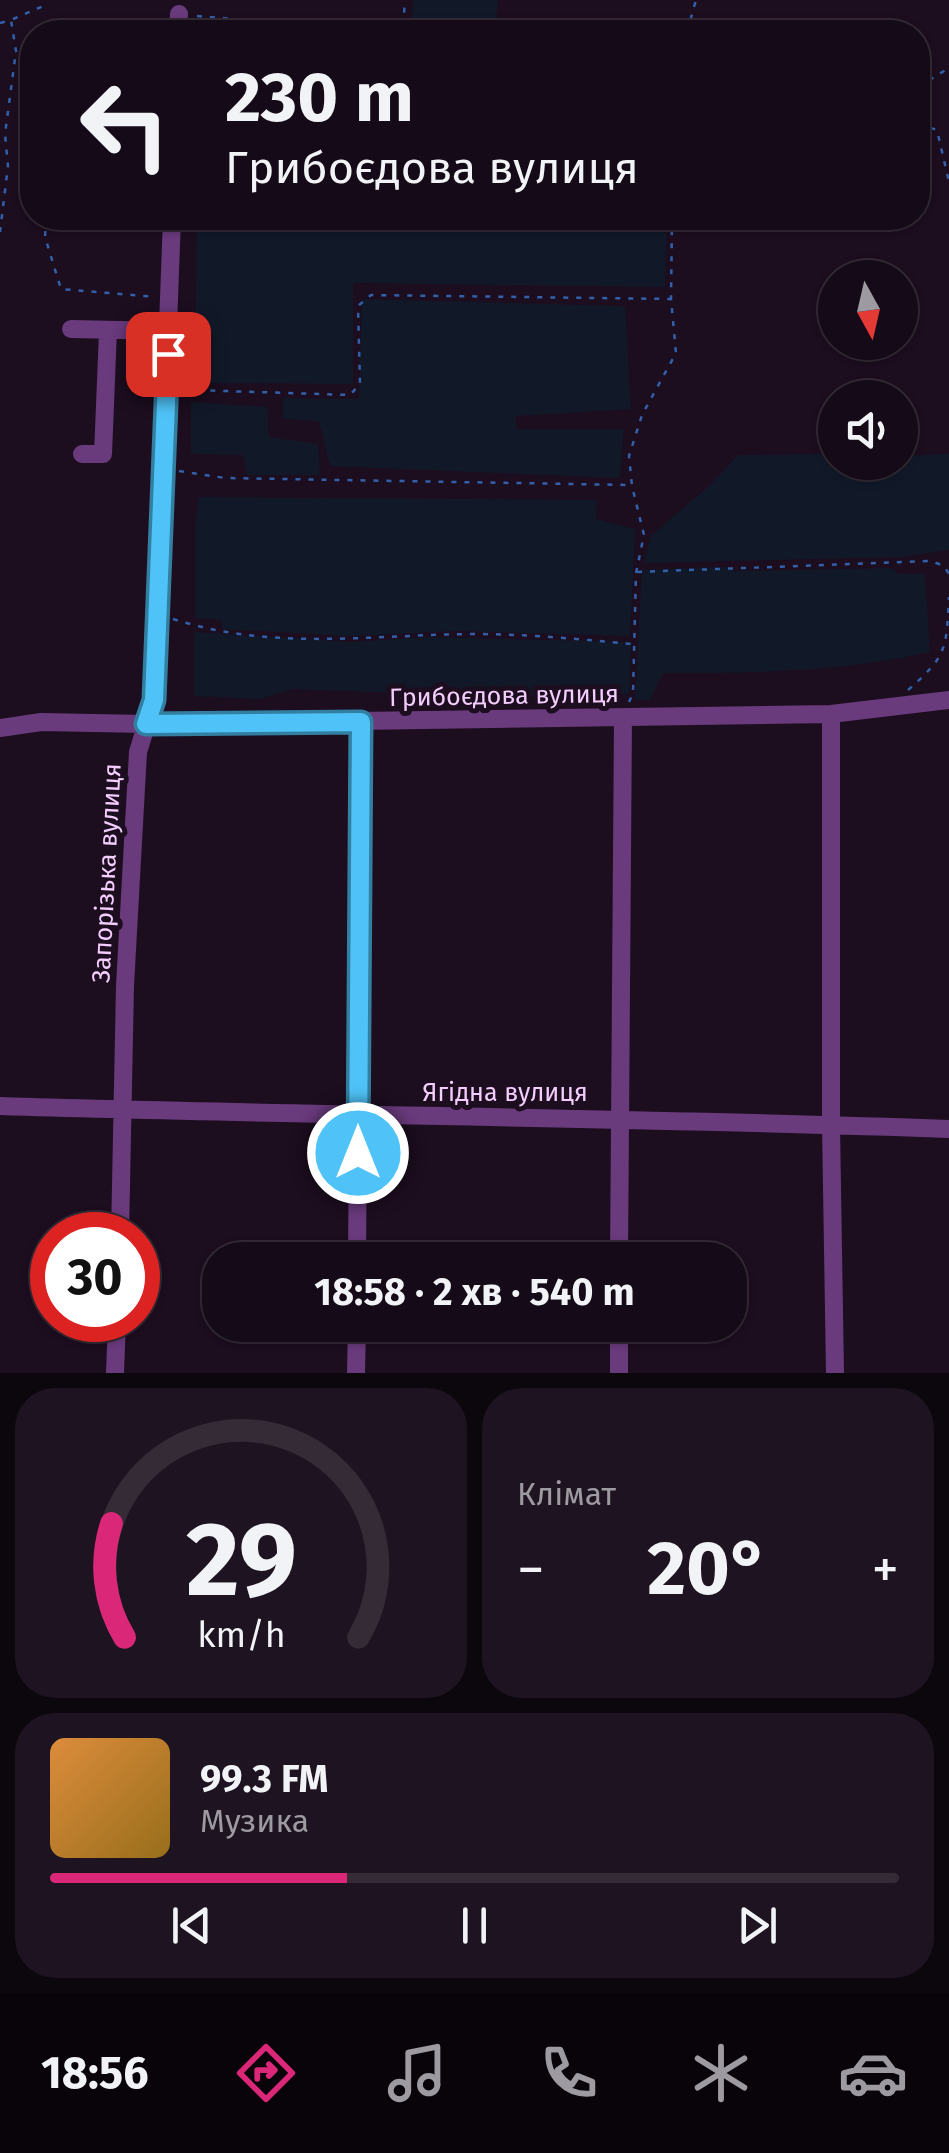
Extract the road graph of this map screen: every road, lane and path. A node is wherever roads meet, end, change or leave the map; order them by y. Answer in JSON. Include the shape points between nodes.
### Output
{"nodes":[{"id":1,"x":48,"y":4,"type":"dead end"},
{"id":2,"x":179,"y":12,"type":"edge"},
{"id":3,"x":11,"y":20,"type":"junction"},
{"id":4,"x":263,"y":20,"type":"edge"},
{"id":5,"x":0,"y":23,"type":"edge"},
{"id":6,"x":16,"y":51,"type":"junction"},
{"id":7,"x":20,"y":58,"type":"edge"},
{"id":8,"x":930,"y":128,"type":"edge"},
{"id":9,"x":949,"y":182,"type":"edge"},
{"id":10,"x":45,"y":230,"type":"edge"},
{"id":11,"x":172,"y":230,"type":"edge"},
{"id":12,"x":672,"y":230,"type":"edge"},
{"id":13,"x":0,"y":232,"type":"edge"},
{"id":14,"x":170,"y":298,"type":"junction"},
{"id":15,"x":671,"y":298,"type":"junction"},
{"id":16,"x":71,"y":330,"type":"dead end"},
{"id":17,"x":108,"y":331,"type":"junction"},
{"id":18,"x":168,"y":331,"type":"junction"},
{"id":19,"x":168,"y":354,"type":"junction"},
{"id":20,"x":82,"y":454,"type":"dead end"},
{"id":21,"x":163,"y":469,"type":"junction"},
{"id":22,"x":632,"y":486,"type":"junction"},
{"id":23,"x":636,"y":572,"type":"junction"},
{"id":24,"x":949,"y":574,"type":"edge"},
{"id":25,"x":949,"y":597,"type":"edge"},
{"id":26,"x":158,"y":614,"type":"junction"},
{"id":27,"x":634,"y":644,"type":"junction"},
{"id":28,"x":949,"y":700,"type":"edge"},
{"id":29,"x":888,"y":707,"type":"junction"},
{"id":30,"x":832,"y":714,"type":"junction"},
{"id":31,"x":623,"y":719,"type":"junction"},
{"id":32,"x":361,"y":722,"type":"junction"},
{"id":33,"x":146,"y":724,"type":"junction"},
{"id":34,"x":0,"y":728,"type":"edge"},
{"id":35,"x":0,"y":1106,"type":"edge"},
{"id":36,"x":124,"y":1110,"type":"junction"},
{"id":37,"x":358,"y":1117,"type":"junction"},
{"id":38,"x":620,"y":1117,"type":"junction"},
{"id":39,"x":830,"y":1125,"type":"junction"},
{"id":40,"x":949,"y":1129,"type":"edge"},
{"id":41,"x":121,"y":1212,"type":"edge"},
{"id":42,"x":357,"y":1242,"type":"edge"},
{"id":43,"x":620,"y":1242,"type":"edge"},
{"id":44,"x":116,"y":1342,"type":"edge"},
{"id":45,"x":357,"y":1342,"type":"edge"},
{"id":46,"x":619,"y":1342,"type":"edge"},
{"id":47,"x":115,"y":1373,"type":"edge"},
{"id":48,"x":356,"y":1373,"type":"edge"},
{"id":49,"x":619,"y":1373,"type":"edge"},
{"id":50,"x":835,"y":1373,"type":"edge"}],
"edges":[{"from":1,"to":3,"type":"path"},
{"from":2,"to":4,"type":"path"},
{"from":3,"to":5,"type":"path"},
{"from":3,"to":6,"type":"path"},
{"from":6,"to":7,"type":"path"},
{"from":6,"to":13,"type":"path"},
{"from":8,"to":9,"type":"path","via":[[937,130]]},
{"from":10,"to":14,"type":"path","via":[[62,289]]},
{"from":11,"to":14,"type":"street","name":"Запорізька вулиця"},
{"from":12,"to":15,"type":"path"},
{"from":14,"to":18,"type":"street","name":"Запорізька вулиця"},
{"from":15,"to":19,"type":"path","via":[[371,295],[358,306],[360,384],[350,395],[192,390],[187,360]]},
{"from":15,"to":22,"type":"path","via":[[676,353],[642,414],[629,456]]},
{"from":16,"to":17,"type":"street"},
{"from":17,"to":18,"type":"street"},
{"from":17,"to":20,"type":"street","via":[[102,454]]},
{"from":18,"to":19,"type":"street","name":"Запорізька вулиця"},
{"from":19,"to":21,"type":"street","name":"Запорізька вулиця"},
{"from":21,"to":22,"type":"path","via":[[225,478]]},
{"from":21,"to":26,"type":"street","name":"Запорізька вулиця"},
{"from":22,"to":23,"type":"path","via":[[644,535]]},
{"from":23,"to":24,"type":"path","via":[[930,561]]},
{"from":23,"to":27,"type":"path"},
{"from":25,"to":29,"type":"path","via":[[946,650]]},
{"from":26,"to":27,"type":"path","via":[[210,630],[297,641],[471,634]]},
{"from":26,"to":33,"type":"street","name":"Запорізька вулиця","via":[[154,700]]},
{"from":27,"to":31,"type":"path"},
{"from":28,"to":29,"type":"street","name":"Грибоєдова вулиця"},
{"from":29,"to":30,"type":"street","name":"Грибоєдова вулиця"},
{"from":30,"to":31,"type":"street","name":"Грибоєдова вулиця"},
{"from":30,"to":39,"type":"street"},
{"from":31,"to":32,"type":"street","name":"Грибоєдова вулиця"},
{"from":31,"to":38,"type":"street"},
{"from":32,"to":33,"type":"street","name":"Грибоєдова вулиця"},
{"from":32,"to":37,"type":"street"},
{"from":33,"to":34,"type":"street","name":"Грибоєдова вулиця"},
{"from":33,"to":36,"type":"street","name":"Запорізька вулиця","via":[[138,752],[124,986]]},
{"from":35,"to":36,"type":"street","name":"Ягідна вулиця"},
{"from":36,"to":37,"type":"street","name":"Ягідна вулиця"},
{"from":36,"to":41,"type":"street","name":"Запорізька вулиця"},
{"from":37,"to":38,"type":"street","name":"Ягідна вулиця"},
{"from":37,"to":42,"type":"street"},
{"from":38,"to":39,"type":"street","name":"Ягідна вулиця"},
{"from":38,"to":43,"type":"street"},
{"from":39,"to":40,"type":"street","name":"Ягідна вулиця"},
{"from":39,"to":50,"type":"street"},
{"from":44,"to":47,"type":"street"},
{"from":45,"to":48,"type":"street"},
{"from":46,"to":49,"type":"street"}]}
